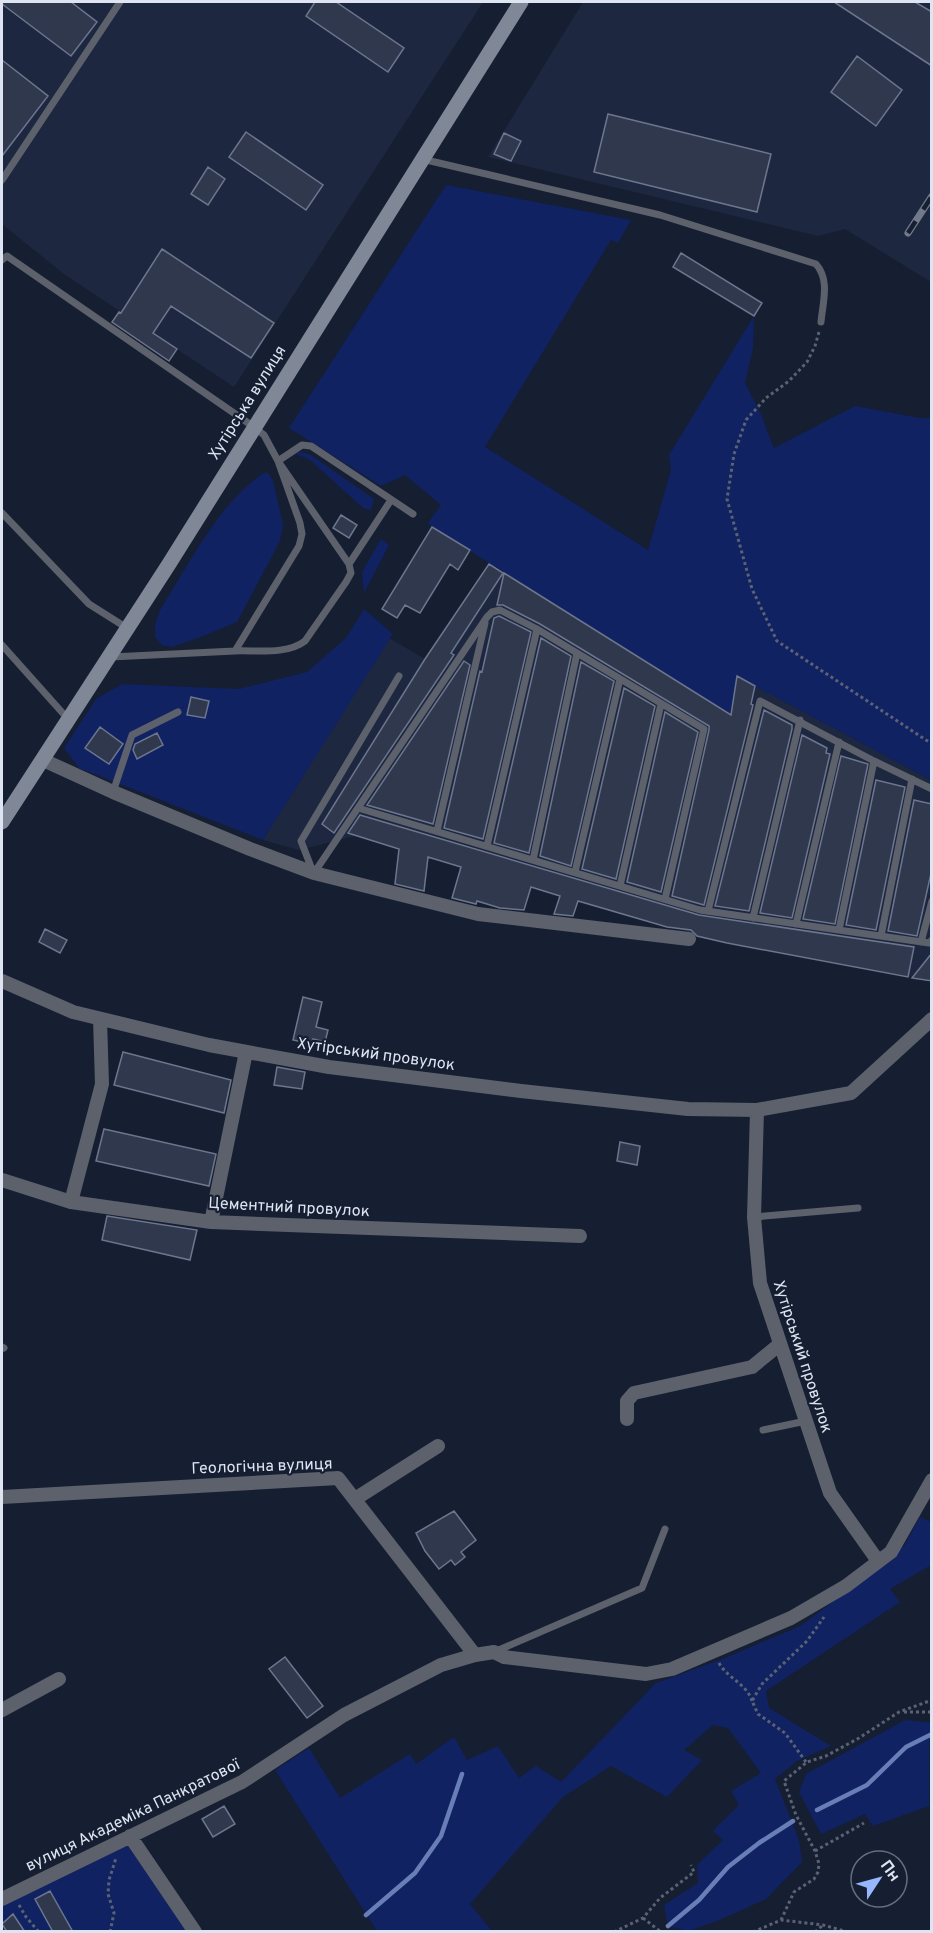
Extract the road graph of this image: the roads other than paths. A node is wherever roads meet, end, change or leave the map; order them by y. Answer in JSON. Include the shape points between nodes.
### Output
{"nodes":[{"id":1,"x":120,"y":2,"type":"edge"},
{"id":2,"x":521,"y":2,"type":"edge"},
{"id":3,"x":422,"y":159,"type":"junction"},
{"id":4,"x":2,"y":180,"type":"edge"},
{"id":5,"x":2,"y":249,"type":"edge"},
{"id":6,"x":4,"y":258,"type":"edge"},
{"id":7,"x":821,"y":322,"type":"road end"},
{"id":8,"x":254,"y":427,"type":"junction"},
{"id":9,"x":278,"y":461,"type":"junction"},
{"id":10,"x":391,"y":500,"type":"junction"},
{"id":11,"x":2,"y":513,"type":"edge"},
{"id":12,"x":413,"y":514,"type":"dead end"},
{"id":13,"x":348,"y":564,"type":"junction"},
{"id":14,"x":487,"y":617,"type":"junction"},
{"id":15,"x":127,"y":628,"type":"junction"},
{"id":16,"x":537,"y":629,"type":"junction"},
{"id":17,"x":2,"y":645,"type":"edge"},
{"id":18,"x":235,"y":651,"type":"junction"},
{"id":19,"x":577,"y":653,"type":"junction"},
{"id":20,"x":108,"y":657,"type":"junction"},
{"id":21,"x":399,"y":676,"type":"dead end"},
{"id":22,"x":620,"y":679,"type":"junction"},
{"id":23,"x":661,"y":704,"type":"junction"},
{"id":24,"x":178,"y":712,"type":"dead end"},
{"id":25,"x":68,"y":719,"type":"junction"},
{"id":26,"x":800,"y":720,"type":"junction"},
{"id":27,"x":839,"y":742,"type":"junction"},
{"id":28,"x":43,"y":760,"type":"junction"},
{"id":29,"x":874,"y":761,"type":"junction"},
{"id":30,"x":912,"y":779,"type":"junction"},
{"id":31,"x":932,"y":789,"type":"edge"},
{"id":32,"x":112,"y":792,"type":"junction"},
{"id":33,"x":358,"y":808,"type":"junction"},
{"id":34,"x":2,"y":822,"type":"edge"},
{"id":35,"x":437,"y":831,"type":"junction"},
{"id":36,"x":487,"y":846,"type":"junction"},
{"id":37,"x":533,"y":860,"type":"junction"},
{"id":38,"x":575,"y":872,"type":"junction"},
{"id":39,"x":314,"y":873,"type":"junction"},
{"id":40,"x":620,"y":886,"type":"junction"},
{"id":41,"x":665,"y":899,"type":"junction"},
{"id":42,"x":932,"y":901,"type":"edge"},
{"id":43,"x":708,"y":911,"type":"junction"},
{"id":44,"x":753,"y":918,"type":"junction"},
{"id":45,"x":796,"y":924,"type":"junction"},
{"id":46,"x":839,"y":930,"type":"junction"},
{"id":47,"x":881,"y":936,"type":"junction"},
{"id":48,"x":689,"y":939,"type":"dead end"},
{"id":49,"x":932,"y":940,"type":"edge"},
{"id":50,"x":921,"y":942,"type":"junction"},
{"id":51,"x":2,"y":981,"type":"edge"},
{"id":52,"x":100,"y":1019,"type":"junction"},
{"id":53,"x":932,"y":1019,"type":"edge"},
{"id":54,"x":246,"y":1052,"type":"junction"},
{"id":55,"x":757,"y":1110,"type":"junction"},
{"id":56,"x":2,"y":1180,"type":"edge"},
{"id":57,"x":71,"y":1202,"type":"junction"},
{"id":58,"x":858,"y":1208,"type":"dead end"},
{"id":59,"x":754,"y":1217,"type":"junction"},
{"id":60,"x":211,"y":1222,"type":"junction"},
{"id":61,"x":580,"y":1236,"type":"dead end"},
{"id":62,"x":780,"y":1344,"type":"junction"},
{"id":63,"x":627,"y":1419,"type":"dead end"},
{"id":64,"x":806,"y":1421,"type":"junction"},
{"id":65,"x":763,"y":1430,"type":"dead end"},
{"id":66,"x":438,"y":1446,"type":"dead end"},
{"id":67,"x":932,"y":1480,"type":"edge"},
{"id":68,"x":2,"y":1497,"type":"edge"},
{"id":69,"x":355,"y":1499,"type":"junction"},
{"id":70,"x":664,"y":1529,"type":"dead end"},
{"id":71,"x":878,"y":1561,"type":"junction"},
{"id":72,"x":494,"y":1652,"type":"junction"},
{"id":73,"x":475,"y":1655,"type":"junction"},
{"id":74,"x":59,"y":1679,"type":"dead end"},
{"id":75,"x":2,"y":1710,"type":"edge"},
{"id":76,"x":130,"y":1836,"type":"junction"},
{"id":77,"x":7,"y":1896,"type":"edge"},
{"id":78,"x":195,"y":1932,"type":"edge"}],
"edges":[{"from":1,"to":4,"type":"lane"},
{"from":2,"to":3,"type":"main road","name":"Хутірська вулиця"},
{"from":3,"to":7,"type":"lane","via":[[660,215],[816,264],[825,280]]},
{"from":3,"to":8,"type":"main road","name":"Хутірська вулиця"},
{"from":5,"to":6,"type":"lane"},
{"from":6,"to":8,"type":"lane"},
{"from":8,"to":9,"type":"lane","via":[[264,435]]},
{"from":8,"to":15,"type":"main road","name":"Хутірська вулиця"},
{"from":9,"to":10,"type":"lane","via":[[302,445],[311,446]]},
{"from":9,"to":13,"type":"lane"},
{"from":9,"to":18,"type":"lane","via":[[300,523],[299,546]]},
{"from":10,"to":12,"type":"lane"},
{"from":10,"to":13,"type":"lane"},
{"from":11,"to":15,"type":"lane","via":[[89,604]]},
{"from":13,"to":18,"type":"lane","via":[[351,573],[346,582],[300,645]]},
{"from":14,"to":16,"type":"lane","via":[[500,610]]},
{"from":14,"to":33,"type":"lane"},
{"from":14,"to":35,"type":"lane"},
{"from":15,"to":20,"type":"main road","name":"Хутірська вулиця"},
{"from":16,"to":19,"type":"lane"},
{"from":16,"to":36,"type":"lane"},
{"from":17,"to":25,"type":"lane"},
{"from":18,"to":20,"type":"lane"},
{"from":19,"to":22,"type":"lane"},
{"from":19,"to":37,"type":"lane"},
{"from":20,"to":25,"type":"main road","name":"Хутірська вулиця"},
{"from":21,"to":39,"type":"lane","via":[[301,841]]},
{"from":22,"to":23,"type":"lane"},
{"from":22,"to":38,"type":"lane"},
{"from":23,"to":40,"type":"lane"},
{"from":23,"to":41,"type":"lane","via":[[704,729]]},
{"from":24,"to":32,"type":"lane","via":[[132,735]]},
{"from":25,"to":28,"type":"main road","name":"Хутірська вулиця"},
{"from":26,"to":27,"type":"lane"},
{"from":26,"to":43,"type":"lane","via":[[760,701]]},
{"from":26,"to":44,"type":"lane"},
{"from":27,"to":29,"type":"lane"},
{"from":27,"to":45,"type":"lane"},
{"from":28,"to":32,"type":"street"},
{"from":28,"to":34,"type":"main road","name":"Хутірська вулиця"},
{"from":29,"to":30,"type":"lane"},
{"from":29,"to":46,"type":"lane"},
{"from":30,"to":31,"type":"lane"},
{"from":30,"to":47,"type":"lane"},
{"from":32,"to":39,"type":"street"},
{"from":33,"to":35,"type":"lane"},
{"from":33,"to":39,"type":"lane"},
{"from":35,"to":36,"type":"lane"},
{"from":36,"to":37,"type":"lane"},
{"from":37,"to":38,"type":"lane"},
{"from":38,"to":40,"type":"lane"},
{"from":39,"to":48,"type":"street","via":[[478,914]]},
{"from":40,"to":41,"type":"lane"},
{"from":41,"to":43,"type":"lane"},
{"from":42,"to":50,"type":"lane"},
{"from":43,"to":44,"type":"lane"},
{"from":44,"to":45,"type":"lane"},
{"from":45,"to":46,"type":"lane"},
{"from":46,"to":47,"type":"lane"},
{"from":47,"to":50,"type":"lane"},
{"from":49,"to":50,"type":"lane","via":[[929,944]]},
{"from":51,"to":52,"type":"street","name":"Хутірський провулок","via":[[73,1012]]},
{"from":52,"to":54,"type":"street","name":"Хутірський провулок"},
{"from":52,"to":57,"type":"street","via":[[102,1084]]},
{"from":53,"to":55,"type":"street","name":"Хутірський провулок","via":[[851,1093]]},
{"from":54,"to":55,"type":"street","name":"Хутірський провулок","via":[[329,1067],[521,1091],[688,1109]]},
{"from":54,"to":60,"type":"street"},
{"from":55,"to":59,"type":"street","name":"Хутірський провулок"},
{"from":56,"to":57,"type":"street","name":"Цементний провулок"},
{"from":57,"to":60,"type":"street","name":"Цементний провулок"},
{"from":58,"to":59,"type":"lane"},
{"from":59,"to":62,"type":"street","name":"Хутірський провулок","via":[[760,1283]]},
{"from":60,"to":61,"type":"street","name":"Цементний провулок"},
{"from":62,"to":63,"type":"street","via":[[752,1367],[634,1393],[627,1401]]},
{"from":62,"to":64,"type":"street","name":"Хутірський провулок"},
{"from":64,"to":65,"type":"lane"},
{"from":64,"to":71,"type":"street","name":"Хутірський провулок","via":[[830,1493]]},
{"from":66,"to":69,"type":"street"},
{"from":67,"to":71,"type":"street","name":"вулиця Академіка Панкратової","via":[[891,1552]]},
{"from":68,"to":69,"type":"street","name":"Геологічна вулиця","via":[[338,1478]]},
{"from":69,"to":73,"type":"street","name":"Геологічна вулиця"},
{"from":70,"to":72,"type":"lane","via":[[642,1588]]},
{"from":71,"to":72,"type":"street","name":"вулиця Академіка Панкратової","via":[[846,1586],[791,1618],[672,1669],[646,1674],[504,1657]]},
{"from":72,"to":73,"type":"street","name":"вулиця Академіка Панкратової"},
{"from":73,"to":76,"type":"street","name":"вулиця Академіка Панкратової","via":[[441,1665],[344,1715],[242,1782]]},
{"from":74,"to":75,"type":"street"},
{"from":76,"to":77,"type":"street","name":"вулиця Академіка Панкратової"},
{"from":76,"to":78,"type":"street"}]}
